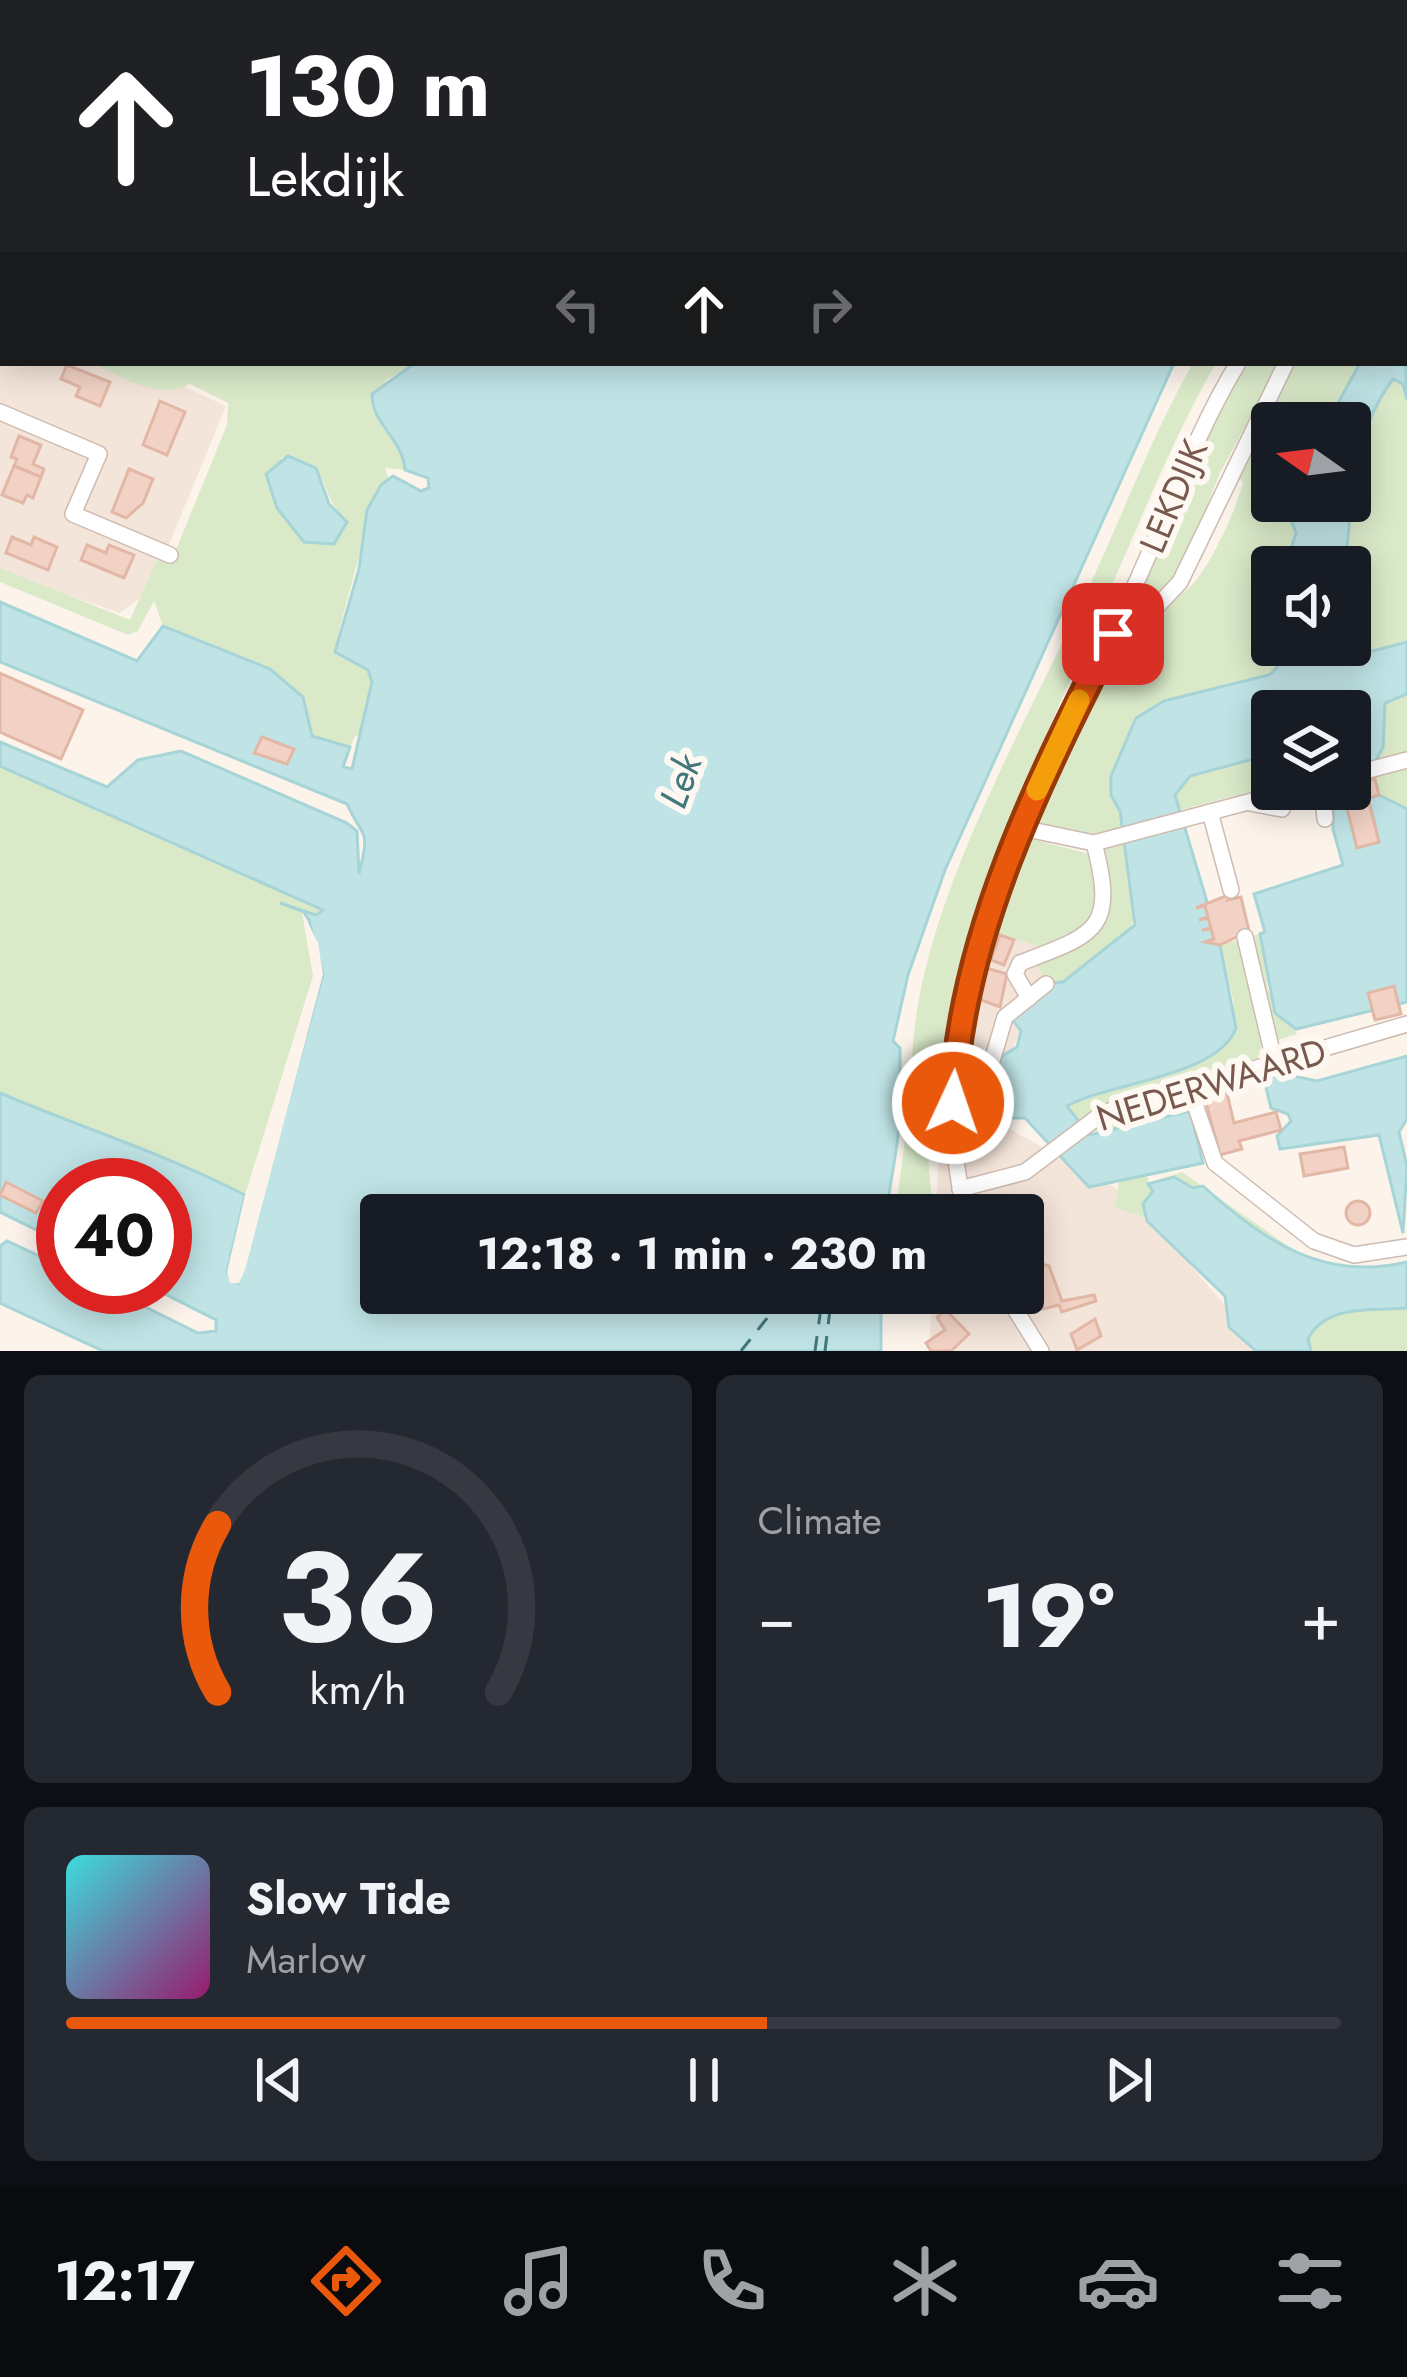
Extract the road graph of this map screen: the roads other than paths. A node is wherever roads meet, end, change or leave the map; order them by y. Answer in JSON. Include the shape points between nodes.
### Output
{"nodes":[{"id":1,"x":1236,"y":366,"type":"edge"},
{"id":2,"x":1285,"y":366,"type":"edge"},
{"id":3,"x":0,"y":412,"type":"edge"},
{"id":4,"x":170,"y":555,"type":"dead end"},
{"id":5,"x":1094,"y":671,"type":"junction"},
{"id":6,"x":1407,"y":760,"type":"edge"},
{"id":7,"x":1371,"y":769,"type":"edge"},
{"id":8,"x":1249,"y":802,"type":"edge"},
{"id":9,"x":1323,"y":810,"type":"edge"},
{"id":10,"x":1204,"y":813,"type":"junction"},
{"id":11,"x":1324,"y":819,"type":"dead end"},
{"id":12,"x":1022,"y":828,"type":"junction"},
{"id":13,"x":1102,"y":840,"type":"junction"},
{"id":14,"x":1231,"y":890,"type":"dead end"},
{"id":15,"x":1245,"y":937,"type":"dead end"},
{"id":16,"x":1046,"y":984,"type":"dead end"},
{"id":17,"x":1029,"y":998,"type":"junction"},
{"id":18,"x":1407,"y":1024,"type":"edge"},
{"id":19,"x":1274,"y":1060,"type":"junction"},
{"id":20,"x":992,"y":1061,"type":"dead end"},
{"id":21,"x":1189,"y":1087,"type":"junction"},
{"id":22,"x":960,"y":1189,"type":"junction"},
{"id":23,"x":961,"y":1194,"type":"edge"},
{"id":24,"x":1407,"y":1247,"type":"edge"},
{"id":25,"x":1018,"y":1314,"type":"edge"},
{"id":26,"x":1041,"y":1351,"type":"edge"}],
"edges":[{"from":1,"to":5,"type":"street","name":"LEKDIJK"},
{"from":2,"to":5,"type":"street","via":[[1180,582]]},
{"from":3,"to":4,"type":"street","via":[[99,454],[73,514]]},
{"from":5,"to":12,"type":"street","name":"LEKDIJK"},
{"from":6,"to":7,"type":"street"},
{"from":8,"to":10,"type":"street"},
{"from":9,"to":11,"type":"street"},
{"from":10,"to":13,"type":"street"},
{"from":10,"to":14,"type":"street"},
{"from":12,"to":13,"type":"street"},
{"from":12,"to":22,"type":"street","name":"LEKDIJK","via":[[961,1014],[952,1134]]},
{"from":13,"to":17,"type":"street","via":[[1100,918],[1058,951],[1020,963],[1015,974]]},
{"from":15,"to":19,"type":"street"},
{"from":16,"to":17,"type":"street"},
{"from":17,"to":20,"type":"street","via":[[998,1027]]},
{"from":18,"to":19,"type":"street","name":"NEDERWAARD"},
{"from":19,"to":21,"type":"street","name":"NEDERWAARD"},
{"from":21,"to":22,"type":"street","name":"NEDERWAARD","via":[[1080,1125],[1017,1176]]},
{"from":21,"to":24,"type":"street","via":[[1207,1148],[1224,1172],[1314,1241],[1354,1255]]},
{"from":22,"to":23,"type":"street","name":"LEKDIJK"},
{"from":25,"to":26,"type":"street"}]}
